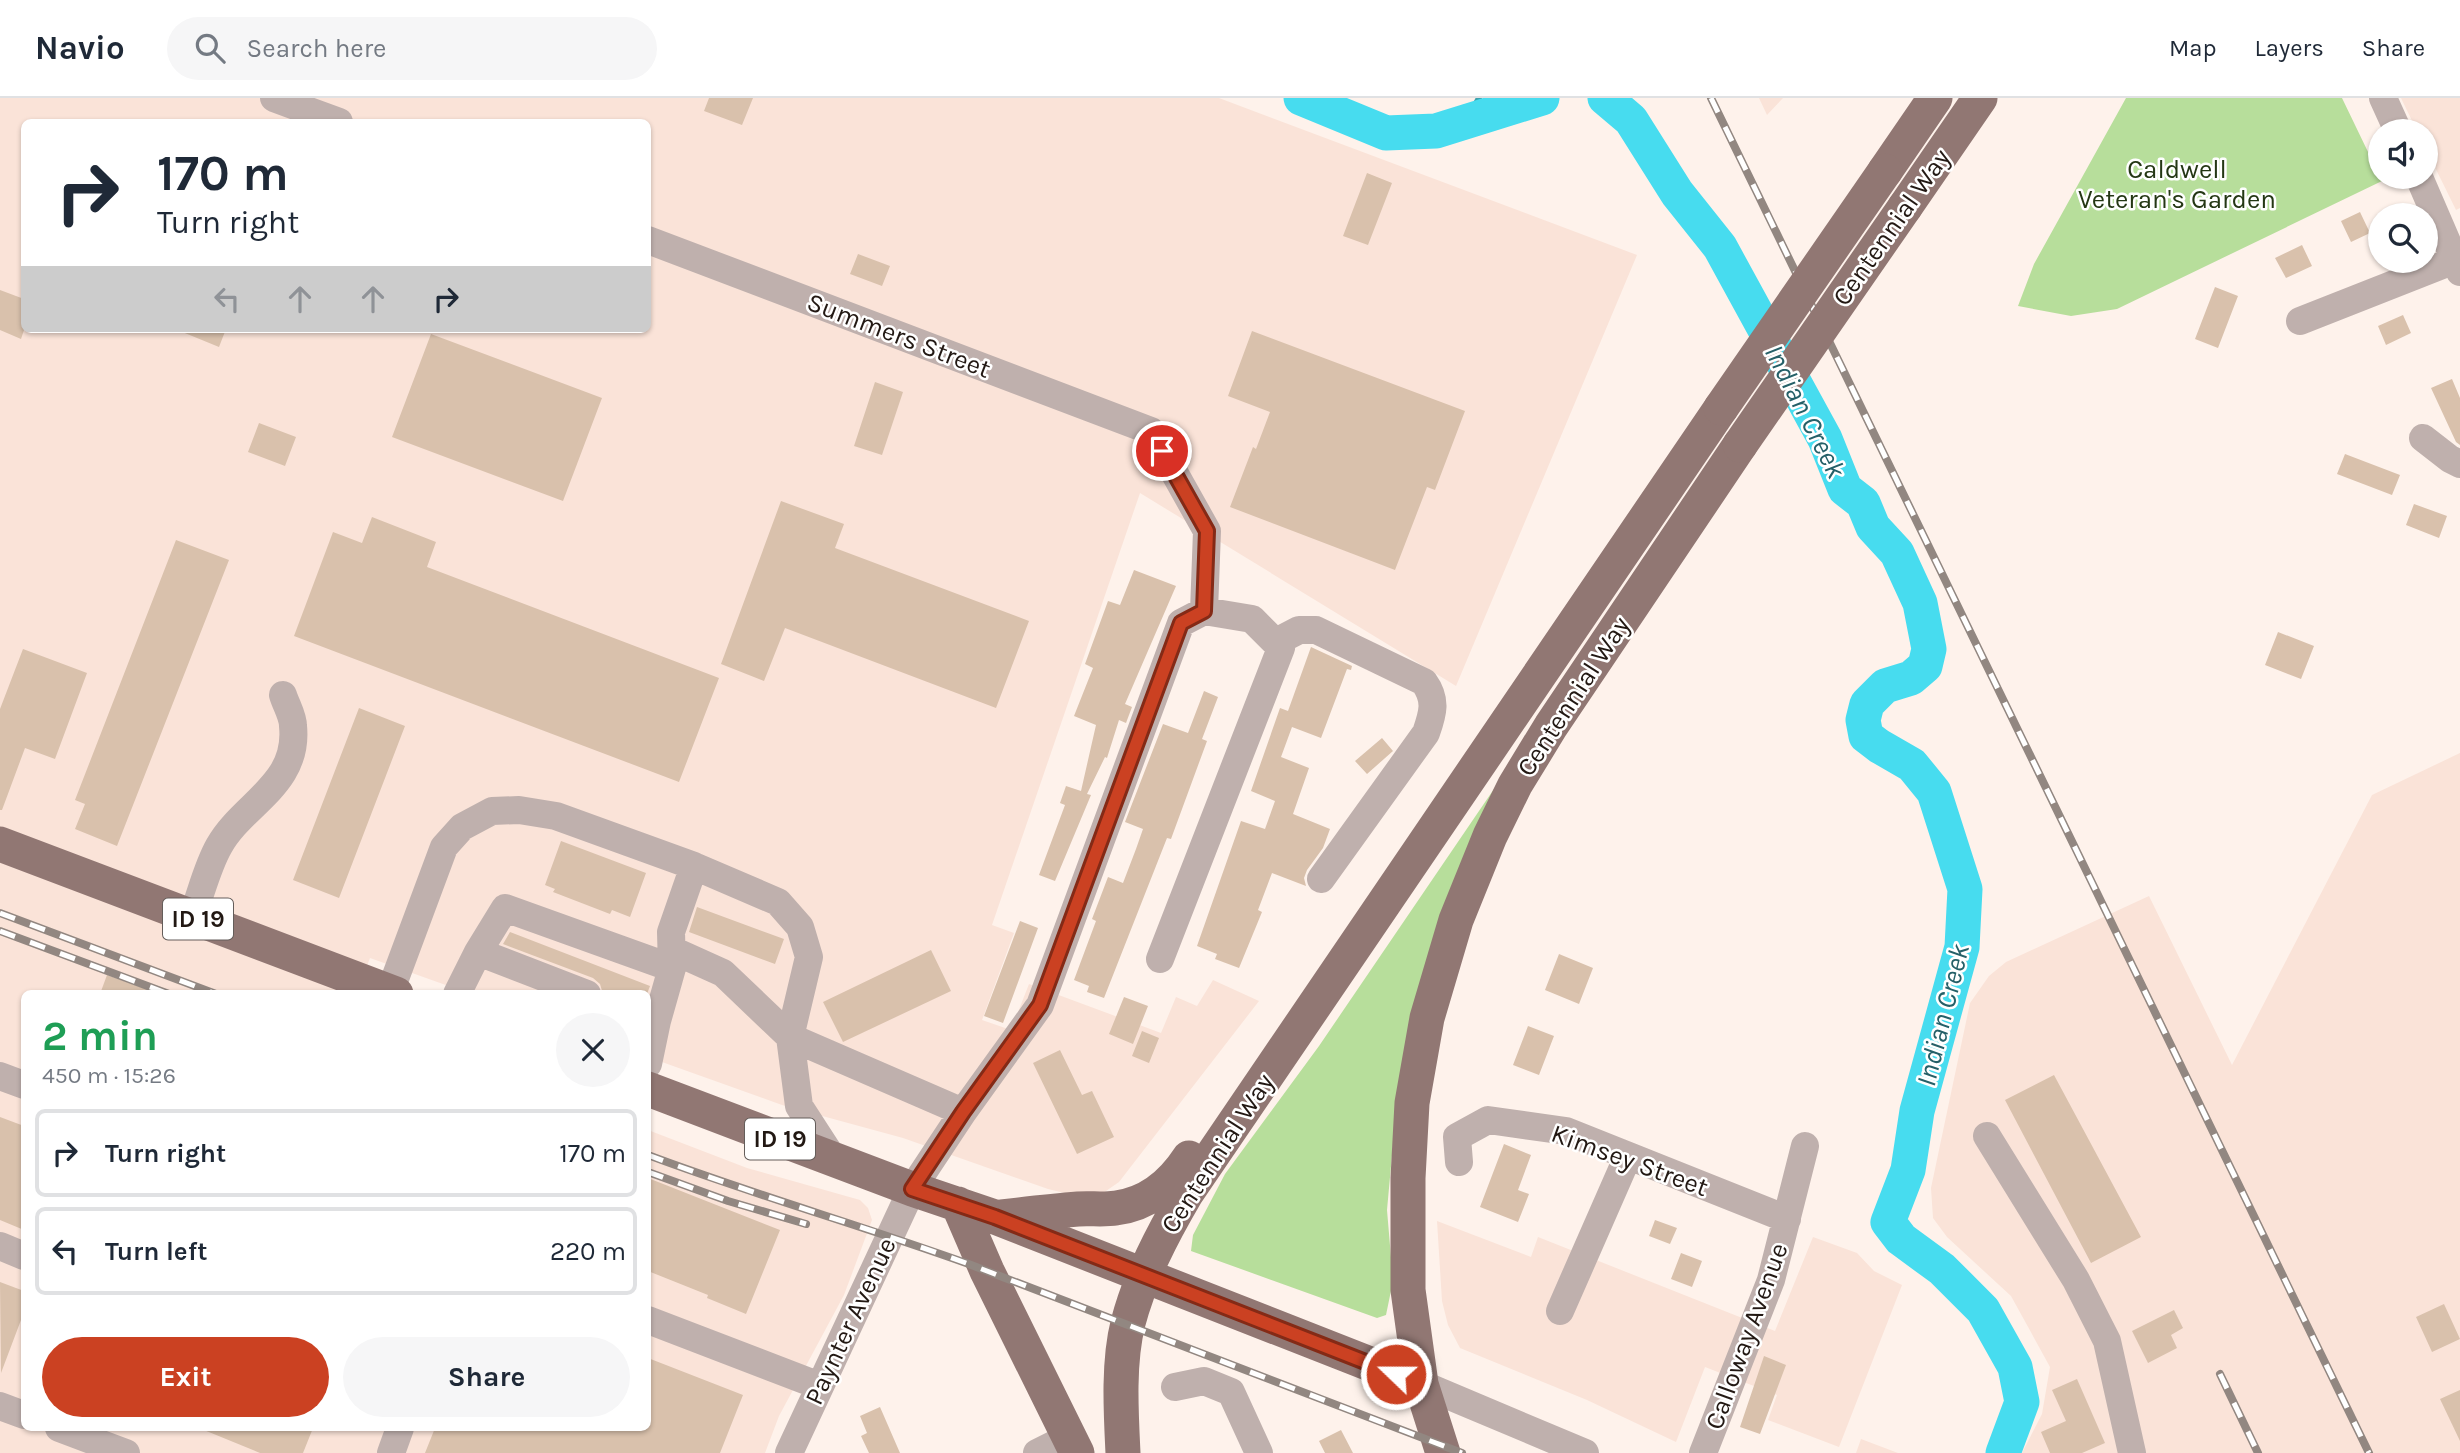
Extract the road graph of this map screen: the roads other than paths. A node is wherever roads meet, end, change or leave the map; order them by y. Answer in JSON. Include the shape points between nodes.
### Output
{"nodes":[{"id":1,"x":274,"y":98,"type":"edge"},
{"id":2,"x":1935,"y":98,"type":"edge"},
{"id":3,"x":1980,"y":98,"type":"edge"},
{"id":4,"x":2383,"y":98,"type":"edge"},
{"id":5,"x":331,"y":119,"type":"edge"},
{"id":6,"x":2393,"y":119,"type":"edge"},
{"id":7,"x":2427,"y":189,"type":"edge"},
{"id":8,"x":2450,"y":221,"type":"edge"},
{"id":9,"x":651,"y":241,"type":"edge"},
{"id":10,"x":2457,"y":266,"type":"edge"},
{"id":11,"x":2300,"y":321,"type":"dead end"},
{"id":12,"x":2423,"y":439,"type":"dead end"},
{"id":13,"x":2460,"y":464,"type":"edge"},
{"id":14,"x":1204,"y":611,"type":"junction"},
{"id":15,"x":1276,"y":642,"type":"junction"},
{"id":16,"x":283,"y":695,"type":"dead end"},
{"id":17,"x":0,"y":844,"type":"edge"},
{"id":18,"x":1422,"y":850,"type":"junction"},
{"id":19,"x":694,"y":866,"type":"junction"},
{"id":20,"x":1321,"y":879,"type":"dead end"},
{"id":21,"x":192,"y":917,"type":"junction"},
{"id":22,"x":478,"y":952,"type":"junction"},
{"id":23,"x":672,"y":959,"type":"junction"},
{"id":24,"x":1160,"y":959,"type":"dead end"},
{"id":25,"x":385,"y":990,"type":"edge"},
{"id":26,"x":394,"y":990,"type":"edge"},
{"id":27,"x":459,"y":990,"type":"edge"},
{"id":28,"x":577,"y":990,"type":"edge"},
{"id":29,"x":652,"y":1019,"type":"edge"},
{"id":30,"x":790,"y":1037,"type":"junction"},
{"id":31,"x":0,"y":1076,"type":"edge"},
{"id":32,"x":21,"y":1084,"type":"edge"},
{"id":33,"x":651,"y":1090,"type":"edge"},
{"id":34,"x":963,"y":1112,"type":"junction"},
{"id":35,"x":1987,"y":1136,"type":"dead end"},
{"id":36,"x":1805,"y":1146,"type":"dead end"},
{"id":37,"x":1628,"y":1156,"type":"junction"},
{"id":38,"x":834,"y":1160,"type":"junction"},
{"id":39,"x":1459,"y":1162,"type":"dead end"},
{"id":40,"x":912,"y":1189,"type":"junction"},
{"id":41,"x":958,"y":1204,"type":"junction"},
{"id":42,"x":995,"y":1217,"type":"junction"},
{"id":43,"x":1787,"y":1219,"type":"junction"},
{"id":44,"x":0,"y":1246,"type":"edge"},
{"id":45,"x":21,"y":1255,"type":"edge"},
{"id":46,"x":1144,"y":1275,"type":"junction"},
{"id":47,"x":1560,"y":1311,"type":"dead end"},
{"id":48,"x":651,"y":1322,"type":"edge"},
{"id":49,"x":1421,"y":1384,"type":"junction"},
{"id":50,"x":820,"y":1386,"type":"junction"},
{"id":51,"x":1175,"y":1387,"type":"dead end"},
{"id":52,"x":0,"y":1406,"type":"edge"},
{"id":53,"x":21,"y":1414,"type":"edge"},
{"id":54,"x":67,"y":1431,"type":"edge"},
{"id":55,"x":399,"y":1431,"type":"edge"},
{"id":56,"x":1073,"y":1445,"type":"edge"},
{"id":57,"x":126,"y":1453,"type":"edge"},
{"id":58,"x":391,"y":1453,"type":"edge"},
{"id":59,"x":789,"y":1453,"type":"edge"},
{"id":60,"x":1037,"y":1453,"type":"edge"},
{"id":61,"x":1123,"y":1453,"type":"edge"},
{"id":62,"x":1259,"y":1453,"type":"edge"},
{"id":63,"x":1443,"y":1453,"type":"edge"},
{"id":64,"x":1585,"y":1453,"type":"edge"},
{"id":65,"x":1703,"y":1453,"type":"edge"},
{"id":66,"x":2132,"y":1453,"type":"edge"}],
"edges":[{"from":1,"to":5,"type":"street"},
{"from":2,"to":18,"type":"main road","name":"Centennial Way","bridge":true},
{"from":3,"to":49,"type":"main road","name":"Centennial Way","bridge":true,"via":[[1551,726],[1490,836],[1456,920],[1427,1018],[1412,1103],[1408,1290]]},
{"from":4,"to":6,"type":"street"},
{"from":7,"to":8,"type":"street"},
{"from":8,"to":10,"type":"street"},
{"from":9,"to":14,"type":"street","name":"Summers Street","via":[[1151,431],[1207,531]]},
{"from":10,"to":11,"type":"street"},
{"from":12,"to":13,"type":"street"},
{"from":14,"to":15,"type":"street","via":[[1252,619]]},
{"from":14,"to":34,"type":"street","name":"Paynter Avenue","via":[[1181,623],[1040,1005]]},
{"from":15,"to":20,"type":"street","via":[[1299,631],[1316,630],[1424,682],[1432,693],[1434,709],[1426,733]]},
{"from":15,"to":24,"type":"street","via":[[1281,648]]},
{"from":16,"to":21,"type":"street","via":[[293,725],[291,751],[280,780],[219,845]]},
{"from":17,"to":21,"type":"main road","number":"ID 19"},
{"from":18,"to":42,"type":"main road","via":[[1378,885],[1179,1173],[1158,1192],[1115,1208]]},
{"from":18,"to":46,"type":"main road","name":"Centennial Way","via":[[1185,1194]]},
{"from":19,"to":23,"type":"street","via":[[671,932]]},
{"from":19,"to":26,"type":"street","via":[[556,816],[492,811],[462,827],[444,847]]},
{"from":19,"to":30,"type":"street","via":[[778,902],[800,927],[809,957]]},
{"from":21,"to":25,"type":"main road","number":"ID 19"},
{"from":22,"to":23,"type":"street","via":[[505,908]]},
{"from":22,"to":27,"type":"street"},
{"from":22,"to":28,"type":"street"},
{"from":23,"to":29,"type":"street"},
{"from":23,"to":30,"type":"street","via":[[723,973]]},
{"from":30,"to":34,"type":"street"},
{"from":30,"to":38,"type":"street","via":[[799,1106]]},
{"from":31,"to":32,"type":"street"},
{"from":33,"to":38,"type":"main road","number":"ID 19"},
{"from":34,"to":40,"type":"street","name":"Paynter Avenue"},
{"from":35,"to":66,"type":"street","via":[[2076,1280],[2107,1341]]},
{"from":36,"to":43,"type":"street","name":"Calloway Avenue"},
{"from":37,"to":39,"type":"street","name":"Kimsey Street","via":[[1566,1131],[1488,1119],[1457,1137]]},
{"from":37,"to":43,"type":"street","name":"Kimsey Street"},
{"from":37,"to":47,"type":"street"},
{"from":38,"to":40,"type":"main road","number":"ID 19"},
{"from":40,"to":41,"type":"main road","number":"ID 19"},
{"from":40,"to":50,"type":"street","name":"Paynter Avenue"},
{"from":41,"to":42,"type":"main road","number":"ID 19"},
{"from":41,"to":56,"type":"main road"},
{"from":42,"to":46,"type":"main road","number":"ID 19"},
{"from":43,"to":65,"type":"street","name":"Calloway Avenue","via":[[1771,1280]]},
{"from":44,"to":45,"type":"street"},
{"from":46,"to":49,"type":"main road","number":"ID 19"},
{"from":46,"to":61,"type":"main road","name":"Centennial Way","via":[[1128,1325],[1120,1398]]},
{"from":48,"to":50,"type":"street"},
{"from":49,"to":63,"type":"main road","name":"Centennial Way"},
{"from":49,"to":64,"type":"street"},
{"from":50,"to":59,"type":"street","name":"Paynter Avenue"},
{"from":51,"to":62,"type":"street","via":[[1204,1381],[1231,1392]]},
{"from":52,"to":53,"type":"street"},
{"from":54,"to":57,"type":"street"},
{"from":55,"to":58,"type":"street"},
{"from":56,"to":60,"type":"street"}]}
